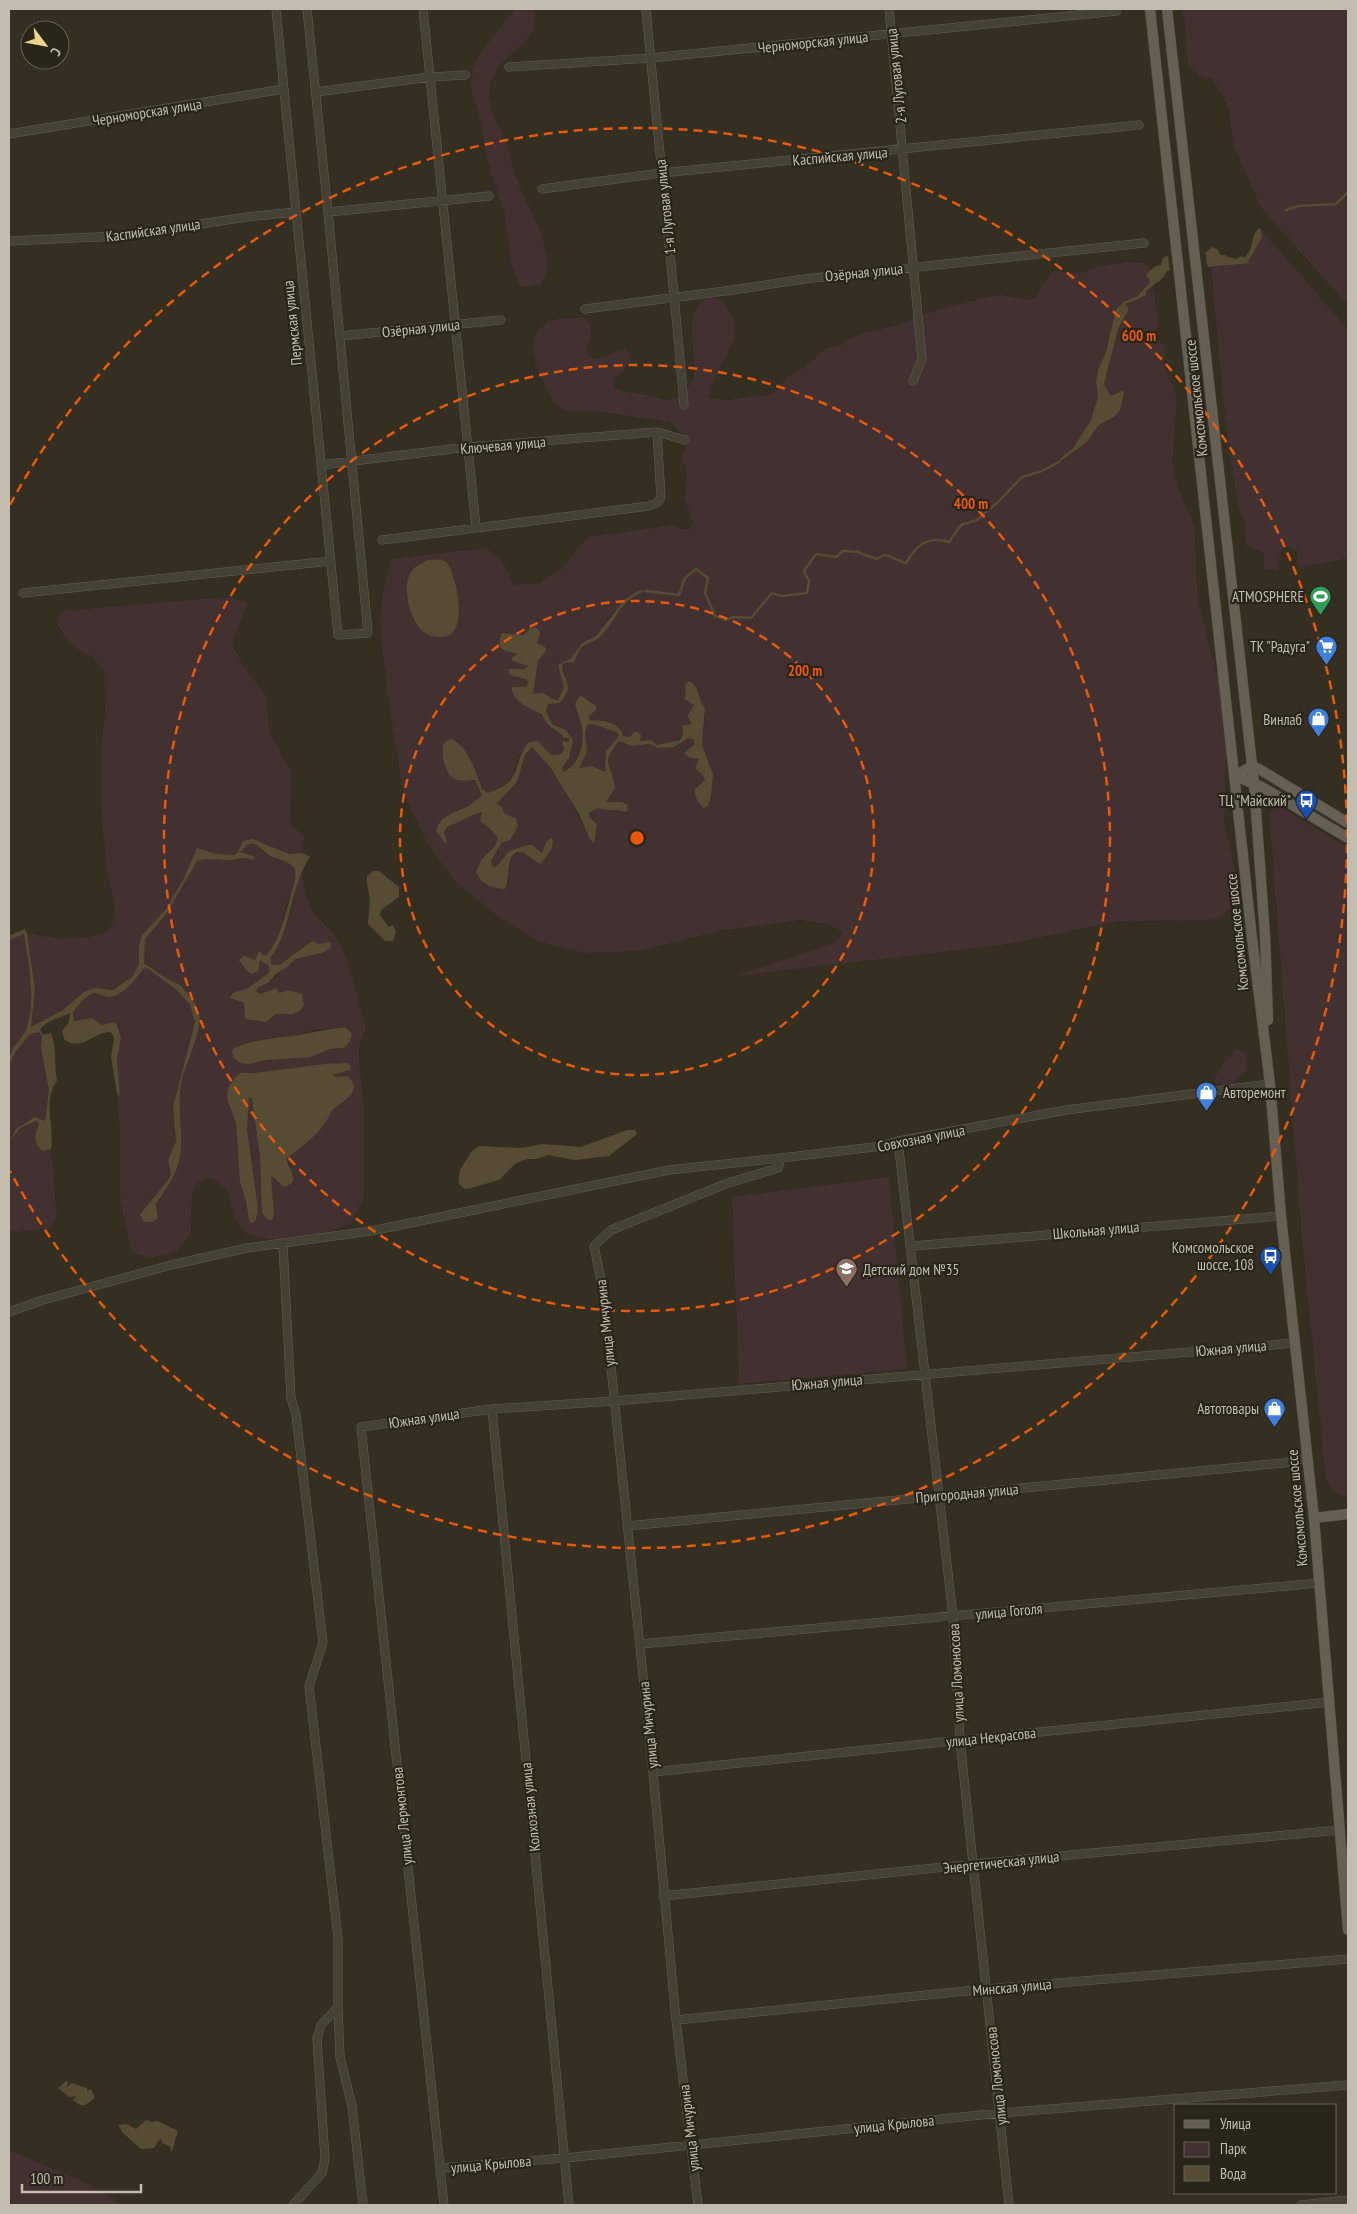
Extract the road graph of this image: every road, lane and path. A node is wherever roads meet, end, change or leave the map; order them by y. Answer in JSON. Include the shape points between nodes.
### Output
{"nodes":[{"id":1,"x":276,"y":9,"type":"edge"},
{"id":2,"x":307,"y":9,"type":"edge"},
{"id":3,"x":423,"y":9,"type":"edge"},
{"id":4,"x":646,"y":9,"type":"edge"},
{"id":5,"x":889,"y":9,"type":"edge"},
{"id":6,"x":1150,"y":9,"type":"edge"},
{"id":7,"x":1167,"y":9,"type":"edge"},
{"id":8,"x":1117,"y":10,"type":"dead end"},
{"id":9,"x":891,"y":34,"type":"junction"},
{"id":10,"x":650,"y":58,"type":"junction"},
{"id":11,"x":509,"y":67,"type":"dead end"},
{"id":12,"x":466,"y":75,"type":"dead end"},
{"id":13,"x":430,"y":77,"type":"junction"},
{"id":14,"x":284,"y":89,"type":"junction"},
{"id":15,"x":316,"y":92,"type":"junction"},
{"id":16,"x":1139,"y":125,"type":"dead end"},
{"id":17,"x":9,"y":134,"type":"edge"},
{"id":18,"x":903,"y":150,"type":"junction"},
{"id":19,"x":661,"y":173,"type":"junction"},
{"id":20,"x":542,"y":189,"type":"dead end"},
{"id":21,"x":489,"y":196,"type":"dead end"},
{"id":22,"x":443,"y":201,"type":"junction"},
{"id":23,"x":296,"y":212,"type":"junction"},
{"id":24,"x":328,"y":212,"type":"junction"},
{"id":25,"x":9,"y":241,"type":"edge"},
{"id":26,"x":1144,"y":243,"type":"dead end"},
{"id":27,"x":913,"y":266,"type":"junction"},
{"id":28,"x":675,"y":298,"type":"junction"},
{"id":29,"x":585,"y":309,"type":"dead end"},
{"id":30,"x":501,"y":320,"type":"dead end"},
{"id":31,"x":455,"y":324,"type":"junction"},
{"id":32,"x":340,"y":336,"type":"junction"},
{"id":33,"x":913,"y":381,"type":"dead end"},
{"id":34,"x":684,"y":405,"type":"dead end"},
{"id":35,"x":657,"y":432,"type":"junction"},
{"id":36,"x":685,"y":440,"type":"dead end"},
{"id":37,"x":468,"y":447,"type":"junction"},
{"id":38,"x":352,"y":461,"type":"junction"},
{"id":39,"x":321,"y":465,"type":"junction"},
{"id":40,"x":476,"y":527,"type":"junction"},
{"id":41,"x":382,"y":540,"type":"dead end"},
{"id":42,"x":331,"y":561,"type":"junction"},
{"id":43,"x":23,"y":593,"type":"dead end"},
{"id":44,"x":1252,"y":766,"type":"junction"},
{"id":45,"x":1235,"y":776,"type":"junction"},
{"id":46,"x":1254,"y":783,"type":"junction"},
{"id":47,"x":1348,"y":823,"type":"edge"},
{"id":48,"x":1348,"y":838,"type":"edge"},
{"id":49,"x":1265,"y":936,"type":"junction"},
{"id":50,"x":1252,"y":938,"type":"junction"},
{"id":51,"x":1270,"y":1084,"type":"junction"},
{"id":52,"x":898,"y":1141,"type":"junction"},
{"id":53,"x":781,"y":1158,"type":"junction"},
{"id":54,"x":1282,"y":1216,"type":"junction"},
{"id":55,"x":283,"y":1245,"type":"junction"},
{"id":56,"x":912,"y":1246,"type":"junction"},
{"id":57,"x":9,"y":1312,"type":"edge"},
{"id":58,"x":1295,"y":1343,"type":"junction"},
{"id":59,"x":924,"y":1374,"type":"junction"},
{"id":60,"x":614,"y":1401,"type":"junction"},
{"id":61,"x":492,"y":1409,"type":"junction"},
{"id":62,"x":360,"y":1426,"type":"joint"},
{"id":63,"x":1308,"y":1458,"type":"junction"},
{"id":64,"x":939,"y":1495,"type":"junction"},
{"id":65,"x":1348,"y":1514,"type":"edge"},
{"id":66,"x":1314,"y":1518,"type":"junction"},
{"id":67,"x":627,"y":1526,"type":"junction"},
{"id":68,"x":1319,"y":1583,"type":"junction"},
{"id":69,"x":953,"y":1616,"type":"junction"},
{"id":70,"x":640,"y":1644,"type":"junction"},
{"id":71,"x":1330,"y":1702,"type":"junction"},
{"id":72,"x":960,"y":1740,"type":"junction"},
{"id":73,"x":653,"y":1772,"type":"junction"},
{"id":74,"x":1340,"y":1830,"type":"junction"},
{"id":75,"x":974,"y":1864,"type":"junction"},
{"id":76,"x":663,"y":1896,"type":"junction"},
{"id":77,"x":1348,"y":1925,"type":"edge"},
{"id":78,"x":1348,"y":1930,"type":"edge"},
{"id":79,"x":1348,"y":1959,"type":"edge"},
{"id":80,"x":986,"y":1989,"type":"junction"},
{"id":81,"x":338,"y":2007,"type":"junction"},
{"id":82,"x":676,"y":2020,"type":"junction"},
{"id":83,"x":1348,"y":2085,"type":"edge"},
{"id":84,"x":1000,"y":2113,"type":"junction"},
{"id":85,"x":691,"y":2144,"type":"junction"},
{"id":86,"x":565,"y":2158,"type":"junction"},
{"id":87,"x":440,"y":2168,"type":"junction"},
{"id":88,"x":1348,"y":2200,"type":"edge"},
{"id":89,"x":293,"y":2205,"type":"edge"},
{"id":90,"x":363,"y":2205,"type":"edge"},
{"id":91,"x":444,"y":2205,"type":"edge"},
{"id":92,"x":569,"y":2205,"type":"edge"},
{"id":93,"x":698,"y":2205,"type":"edge"},
{"id":94,"x":1010,"y":2205,"type":"edge"},
{"id":95,"x":1301,"y":2205,"type":"edge"}],
"edges":[{"from":1,"to":14,"type":"street","name":"Пермская улица"},
{"from":2,"to":15,"type":"street"},
{"from":3,"to":13,"type":"street"},
{"from":4,"to":10,"type":"street","name":"1-я Луговая улица"},
{"from":5,"to":9,"type":"street","name":"2-я Луговая улица"},
{"from":6,"to":45,"type":"main road","name":"Комсомольское шоссе"},
{"from":7,"to":44,"type":"main road","name":"Комсомольское шоссе"},
{"from":8,"to":9,"type":"street","name":"Черноморская улица"},
{"from":9,"to":10,"type":"street","name":"Черноморская улица"},
{"from":9,"to":18,"type":"street","name":"2-я Луговая улица"},
{"from":10,"to":11,"type":"street","name":"Черноморская улица"},
{"from":10,"to":19,"type":"street","name":"1-я Луговая улица"},
{"from":12,"to":13,"type":"street"},
{"from":13,"to":15,"type":"street"},
{"from":13,"to":22,"type":"street"},
{"from":14,"to":17,"type":"street","name":"Черноморская улица"},
{"from":14,"to":23,"type":"street","name":"Пермская улица"},
{"from":15,"to":24,"type":"street"},
{"from":16,"to":18,"type":"street","name":"Каспийская улица"},
{"from":18,"to":19,"type":"street","name":"Каспийская улица"},
{"from":18,"to":27,"type":"street","name":"2-я Луговая улица"},
{"from":19,"to":20,"type":"street","name":"Каспийская улица"},
{"from":19,"to":28,"type":"street","name":"1-я Луговая улица"},
{"from":21,"to":22,"type":"street"},
{"from":22,"to":24,"type":"street"},
{"from":22,"to":31,"type":"street"},
{"from":23,"to":25,"type":"street","name":"Каспийская улица","via":[[119,236]]},
{"from":23,"to":39,"type":"street","name":"Пермская улица"},
{"from":24,"to":32,"type":"street"},
{"from":26,"to":27,"type":"street","name":"Озёрная улица"},
{"from":27,"to":28,"type":"street","name":"Озёрная улица"},
{"from":27,"to":33,"type":"street","name":"2-я Луговая улица","via":[[922,359]]},
{"from":28,"to":29,"type":"street","name":"Озёрная улица"},
{"from":28,"to":34,"type":"street","name":"1-я Луговая улица"},
{"from":30,"to":31,"type":"street","name":"Озёрная улица"},
{"from":31,"to":32,"type":"street","name":"Озёрная улица"},
{"from":31,"to":37,"type":"street"},
{"from":32,"to":38,"type":"street"},
{"from":35,"to":36,"type":"street","name":"Ключевая улица"},
{"from":35,"to":37,"type":"street","name":"Ключевая улица"},
{"from":35,"to":40,"type":"street","via":[[661,497],[658,502],[649,506]]},
{"from":37,"to":38,"type":"street","name":"Ключевая улица"},
{"from":37,"to":40,"type":"street"},
{"from":38,"to":39,"type":"street","name":"Ключевая улица"},
{"from":38,"to":42,"type":"street","name":"Пермская улица","via":[[368,632],[338,635]]},
{"from":39,"to":42,"type":"street","name":"Пермская улица"},
{"from":40,"to":41,"type":"street"},
{"from":42,"to":43,"type":"street"},
{"from":44,"to":45,"type":"main road"},
{"from":44,"to":46,"type":"main road","name":"Комсомольское шоссе"},
{"from":44,"to":47,"type":"main road"},
{"from":45,"to":46,"type":"main road"},
{"from":45,"to":50,"type":"main road","name":"Комсомольское шоссе"},
{"from":46,"to":48,"type":"main road"},
{"from":46,"to":49,"type":"main road","name":"Комсомольское шоссе"},
{"from":49,"to":50,"type":"main road"},
{"from":49,"to":51,"type":"main road","name":"Комсомольское шоссе"},
{"from":50,"to":51,"type":"main road","name":"Комсомольское шоссе"},
{"from":51,"to":52,"type":"street","name":"Совхозная улица","via":[[1066,1110]]},
{"from":51,"to":54,"type":"main road","name":"Комсомольское шоссе"},
{"from":52,"to":53,"type":"street","name":"Совхозная улица","via":[[882,1146]]},
{"from":52,"to":56,"type":"street","name":"улица Ломоносова"},
{"from":53,"to":55,"type":"street","name":"Совхозная улица","via":[[669,1170],[371,1231]]},
{"from":53,"to":60,"type":"street","name":"улица Мичурина","via":[[778,1168],[728,1183],[611,1230],[594,1246],[604,1290]]},
{"from":54,"to":56,"type":"street","name":"Школьная улица"},
{"from":54,"to":58,"type":"main road","name":"Комсомольское шоссе"},
{"from":55,"to":57,"type":"street","name":"Совхозная улица","via":[[247,1248],[171,1265]]},
{"from":55,"to":81,"type":"street","via":[[291,1398],[296,1415],[323,1643],[310,1686],[338,1938]]},
{"from":56,"to":59,"type":"street","name":"улица Ломоносова"},
{"from":58,"to":59,"type":"street","name":"Южная улица"},
{"from":58,"to":63,"type":"main road","name":"Комсомольское шоссе"},
{"from":59,"to":60,"type":"street","name":"Южная улица"},
{"from":59,"to":64,"type":"street","name":"улица Ломоносова"},
{"from":60,"to":61,"type":"street","name":"Южная улица"},
{"from":60,"to":67,"type":"street","name":"улица Мичурина"},
{"from":61,"to":62,"type":"street","name":"Южная улица"},
{"from":61,"to":86,"type":"street","name":"Колхозная улица"},
{"from":62,"to":87,"type":"street","name":"улица Лермонтова"},
{"from":63,"to":64,"type":"street","name":"Пригородная улица"},
{"from":63,"to":66,"type":"main road","name":"Комсомольское шоссе"},
{"from":64,"to":67,"type":"street","name":"Пригородная улица"},
{"from":64,"to":69,"type":"street","name":"улица Ломоносова"},
{"from":65,"to":66,"type":"main road"},
{"from":66,"to":68,"type":"main road","name":"Комсомольское шоссе"},
{"from":67,"to":70,"type":"street","name":"улица Мичурина"},
{"from":68,"to":69,"type":"street","name":"улица Гоголя"},
{"from":68,"to":71,"type":"main road","name":"Комсомольское шоссе"},
{"from":69,"to":70,"type":"street","name":"улица Гоголя"},
{"from":69,"to":72,"type":"street","name":"улица Ломоносова"},
{"from":70,"to":73,"type":"street","name":"улица Мичурина"},
{"from":71,"to":72,"type":"street","name":"улица Некрасова"},
{"from":71,"to":74,"type":"main road","name":"Комсомольское шоссе"},
{"from":72,"to":73,"type":"street","name":"улица Некрасова"},
{"from":72,"to":75,"type":"street","name":"улица Ломоносова"},
{"from":73,"to":76,"type":"street","name":"улица Мичурина"},
{"from":74,"to":75,"type":"street","name":"Энергетическая улица"},
{"from":74,"to":77,"type":"main road","name":"Комсомольское шоссе"},
{"from":75,"to":76,"type":"street","name":"Энергетическая улица"},
{"from":75,"to":80,"type":"street","name":"улица Ломоносова"},
{"from":76,"to":82,"type":"street","name":"улица Мичурина"},
{"from":77,"to":78,"type":"main road","name":"Комсомольское шоссе"},
{"from":79,"to":80,"type":"street","name":"Минская улица"},
{"from":80,"to":82,"type":"street","name":"Минская улица"},
{"from":80,"to":84,"type":"street","name":"улица Ломоносова"},
{"from":81,"to":89,"type":"street","via":[[321,2025],[317,2039],[325,2159],[322,2173]]},
{"from":81,"to":90,"type":"street","via":[[340,2057],[352,2106]]},
{"from":82,"to":85,"type":"street","name":"улица Мичурина"},
{"from":83,"to":84,"type":"street","name":"улица Крылова"},
{"from":84,"to":85,"type":"street","name":"улица Крылова"},
{"from":84,"to":94,"type":"street","name":"улица Ломоносова"},
{"from":85,"to":86,"type":"street","name":"улица Крылова"},
{"from":85,"to":93,"type":"street","name":"улица Мичурина"},
{"from":86,"to":87,"type":"street","name":"улица Крылова"},
{"from":86,"to":92,"type":"street","name":"Колхозная улица"},
{"from":87,"to":91,"type":"street","name":"улица Лермонтова"},
{"from":88,"to":95,"type":"street"}]}
